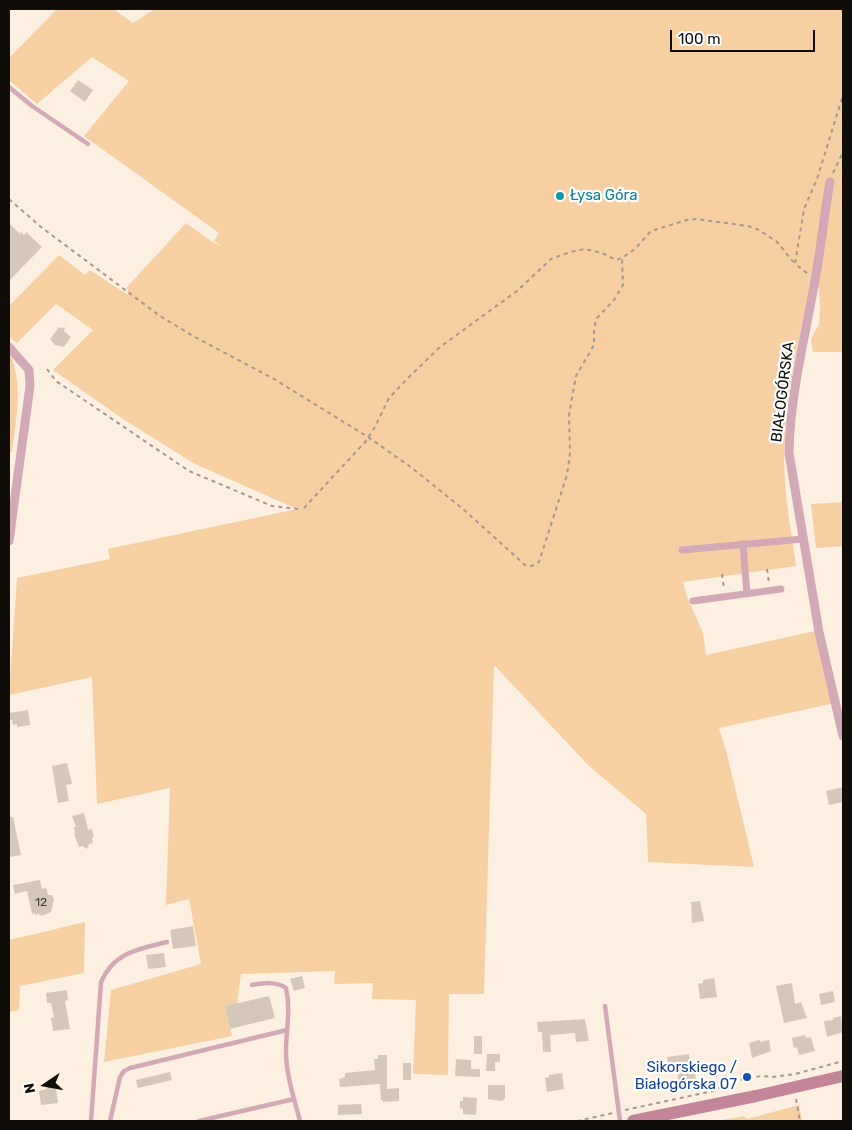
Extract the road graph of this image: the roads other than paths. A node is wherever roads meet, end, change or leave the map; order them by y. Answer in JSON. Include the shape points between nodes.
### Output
{"nodes":[{"id":1,"x":9,"y":87,"type":"edge"},
{"id":2,"x":88,"y":144,"type":"dead end"},
{"id":3,"x":830,"y":182,"type":"road end"},
{"id":4,"x":9,"y":347,"type":"edge"},
{"id":5,"x":13,"y":479,"type":"edge"},
{"id":6,"x":803,"y":539,"type":"junction"},
{"id":7,"x":9,"y":541,"type":"edge"},
{"id":8,"x":743,"y":544,"type":"junction"},
{"id":9,"x":682,"y":550,"type":"dead end"},
{"id":10,"x":781,"y":589,"type":"dead end"},
{"id":11,"x":747,"y":594,"type":"junction"},
{"id":12,"x":693,"y":601,"type":"dead end"},
{"id":13,"x":843,"y":736,"type":"edge"},
{"id":14,"x":167,"y":942,"type":"dead end"},
{"id":15,"x":252,"y":985,"type":"dead end"},
{"id":16,"x":605,"y":1006,"type":"dead end"},
{"id":17,"x":287,"y":1030,"type":"junction"},
{"id":18,"x":843,"y":1076,"type":"edge"},
{"id":19,"x":294,"y":1100,"type":"junction"},
{"id":20,"x":91,"y":1121,"type":"edge"},
{"id":21,"x":110,"y":1121,"type":"edge"},
{"id":22,"x":200,"y":1121,"type":"edge"},
{"id":23,"x":300,"y":1121,"type":"edge"},
{"id":24,"x":620,"y":1121,"type":"edge"},
{"id":25,"x":634,"y":1121,"type":"edge"}],
"edges":[{"from":1,"to":2,"type":"lane"},
{"from":3,"to":6,"type":"street","name":"BIAŁOGÓRSKA","via":[[797,371],[790,441],[791,468]]},
{"from":4,"to":5,"type":"street","via":[[29,370],[30,386]]},
{"from":5,"to":7,"type":"street"},
{"from":6,"to":8,"type":"street"},
{"from":6,"to":13,"type":"street","name":"BIAŁOGÓRSKA","via":[[819,632]]},
{"from":8,"to":9,"type":"street"},
{"from":8,"to":11,"type":"street"},
{"from":10,"to":11,"type":"street"},
{"from":11,"to":12,"type":"street"},
{"from":14,"to":20,"type":"lane","via":[[126,954],[106,971],[101,982]]},
{"from":15,"to":17,"type":"lane","via":[[280,984],[286,988],[289,1000]]},
{"from":16,"to":24,"type":"lane"},
{"from":17,"to":19,"type":"lane","via":[[287,1068]]},
{"from":17,"to":21,"type":"lane","via":[[124,1071]]},
{"from":18,"to":25,"type":"main road"},
{"from":19,"to":22,"type":"lane"},
{"from":19,"to":23,"type":"lane"}]}
